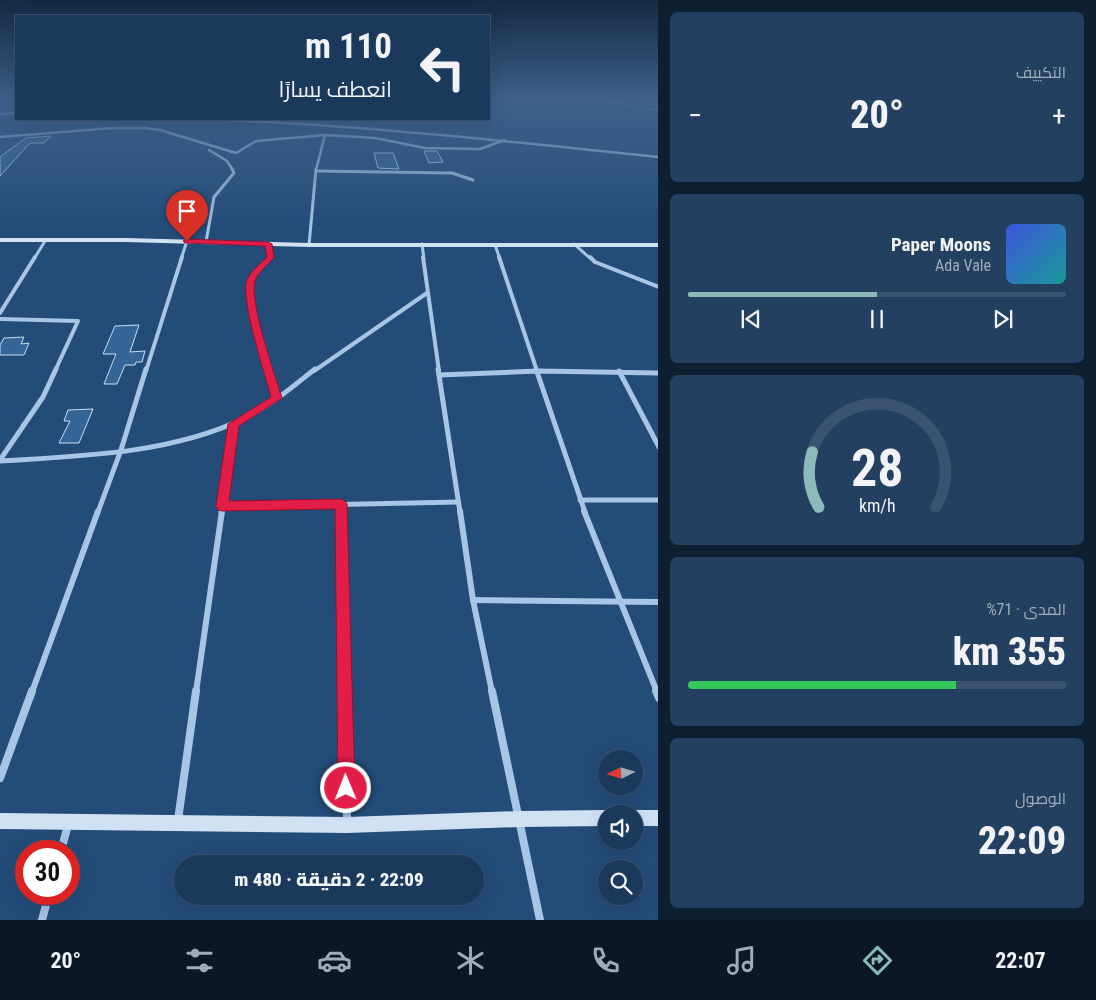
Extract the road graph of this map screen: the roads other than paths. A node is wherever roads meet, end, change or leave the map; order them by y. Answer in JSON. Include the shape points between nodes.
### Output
{"nodes":[{"id":1,"x":195,"y":143,"type":"edge"},
{"id":2,"x":200,"y":143,"type":"edge"},
{"id":3,"x":253,"y":143,"type":"edge"},
{"id":4,"x":323,"y":143,"type":"edge"},
{"id":5,"x":404,"y":143,"type":"edge"},
{"id":6,"x":498,"y":143,"type":"edge"},
{"id":7,"x":531,"y":143,"type":"edge"},
{"id":8,"x":658,"y":157,"type":"edge"},
{"id":9,"x":316,"y":171,"type":"junction"},
{"id":10,"x":473,"y":180,"type":"dead end"},
{"id":11,"x":0,"y":240,"type":"edge"},
{"id":12,"x":45,"y":241,"type":"junction"},
{"id":13,"x":187,"y":241,"type":"junction"},
{"id":14,"x":206,"y":242,"type":"junction"},
{"id":15,"x":268,"y":244,"type":"junction"},
{"id":16,"x":422,"y":244,"type":"junction"},
{"id":17,"x":574,"y":244,"type":"junction"},
{"id":18,"x":658,"y":244,"type":"edge"},
{"id":19,"x":309,"y":245,"type":"junction"},
{"id":20,"x":495,"y":245,"type":"junction"},
{"id":21,"x":658,"y":287,"type":"edge"},
{"id":22,"x":427,"y":293,"type":"junction"},
{"id":23,"x":0,"y":313,"type":"edge"},
{"id":24,"x":0,"y":319,"type":"edge"},
{"id":25,"x":538,"y":371,"type":"junction"},
{"id":26,"x":619,"y":372,"type":"junction"},
{"id":27,"x":658,"y":373,"type":"edge"},
{"id":28,"x":439,"y":375,"type":"junction"},
{"id":29,"x":277,"y":398,"type":"junction"},
{"id":30,"x":234,"y":424,"type":"junction"},
{"id":31,"x":658,"y":447,"type":"edge"},
{"id":32,"x":121,"y":450,"type":"junction"},
{"id":33,"x":0,"y":461,"type":"edge"},
{"id":34,"x":580,"y":500,"type":"junction"},
{"id":35,"x":658,"y":500,"type":"edge"},
{"id":36,"x":458,"y":502,"type":"junction"},
{"id":37,"x":341,"y":504,"type":"junction"},
{"id":38,"x":222,"y":506,"type":"junction"},
{"id":39,"x":473,"y":600,"type":"junction"},
{"id":40,"x":619,"y":602,"type":"junction"},
{"id":41,"x":658,"y":602,"type":"edge"},
{"id":42,"x":658,"y":698,"type":"edge"},
{"id":43,"x":0,"y":778,"type":"edge"},
{"id":44,"x":598,"y":818,"type":"edge"},
{"id":45,"x":643,"y":818,"type":"edge"},
{"id":46,"x":658,"y":818,"type":"edge"},
{"id":47,"x":520,"y":819,"type":"junction"},
{"id":48,"x":0,"y":821,"type":"edge"},
{"id":49,"x":69,"y":822,"type":"junction"},
{"id":50,"x":177,"y":823,"type":"junction"},
{"id":51,"x":347,"y":825,"type":"junction"},
{"id":52,"x":64,"y":840,"type":"edge"},
{"id":53,"x":46,"y":905,"type":"edge"},
{"id":54,"x":42,"y":920,"type":"edge"},
{"id":55,"x":540,"y":920,"type":"edge"}],
"edges":[{"from":1,"to":14,"type":"street","via":[[227,161],[234,173],[214,197]]},
{"from":2,"to":3,"type":"street","via":[[236,154]]},
{"from":4,"to":9,"type":"street"},
{"from":5,"to":6,"type":"street","via":[[425,148],[480,150]]},
{"from":7,"to":8,"type":"street"},
{"from":9,"to":10,"type":"street","via":[[452,173]]},
{"from":9,"to":19,"type":"street"},
{"from":11,"to":12,"type":"street"},
{"from":12,"to":13,"type":"street"},
{"from":12,"to":23,"type":"street"},
{"from":13,"to":14,"type":"street"},
{"from":13,"to":32,"type":"street"},
{"from":14,"to":15,"type":"street"},
{"from":15,"to":19,"type":"street"},
{"from":15,"to":29,"type":"street","via":[[271,257],[255,274],[251,291],[254,321]]},
{"from":16,"to":19,"type":"street"},
{"from":16,"to":20,"type":"street"},
{"from":16,"to":22,"type":"street"},
{"from":17,"to":18,"type":"street"},
{"from":17,"to":20,"type":"street"},
{"from":17,"to":21,"type":"street","via":[[596,262]]},
{"from":20,"to":25,"type":"street"},
{"from":22,"to":28,"type":"street"},
{"from":22,"to":29,"type":"street"},
{"from":24,"to":33,"type":"street","via":[[78,321],[43,397]]},
{"from":25,"to":26,"type":"street"},
{"from":25,"to":28,"type":"street"},
{"from":25,"to":34,"type":"street"},
{"from":26,"to":27,"type":"street"},
{"from":26,"to":31,"type":"street"},
{"from":28,"to":36,"type":"street"},
{"from":29,"to":30,"type":"street"},
{"from":30,"to":32,"type":"street","via":[[203,434]]},
{"from":30,"to":38,"type":"street"},
{"from":32,"to":33,"type":"street"},
{"from":32,"to":43,"type":"street"},
{"from":34,"to":35,"type":"street"},
{"from":34,"to":40,"type":"street"},
{"from":36,"to":37,"type":"street"},
{"from":36,"to":39,"type":"street"},
{"from":37,"to":38,"type":"street"},
{"from":37,"to":51,"type":"street"},
{"from":38,"to":50,"type":"street"},
{"from":39,"to":40,"type":"street"},
{"from":39,"to":47,"type":"street"},
{"from":40,"to":41,"type":"street"},
{"from":40,"to":42,"type":"street"},
{"from":44,"to":47,"type":"street"},
{"from":45,"to":46,"type":"street"},
{"from":47,"to":51,"type":"street"},
{"from":47,"to":55,"type":"street"},
{"from":48,"to":49,"type":"street"},
{"from":49,"to":50,"type":"street"},
{"from":49,"to":52,"type":"street"},
{"from":50,"to":51,"type":"street"},
{"from":53,"to":54,"type":"street"}]}
